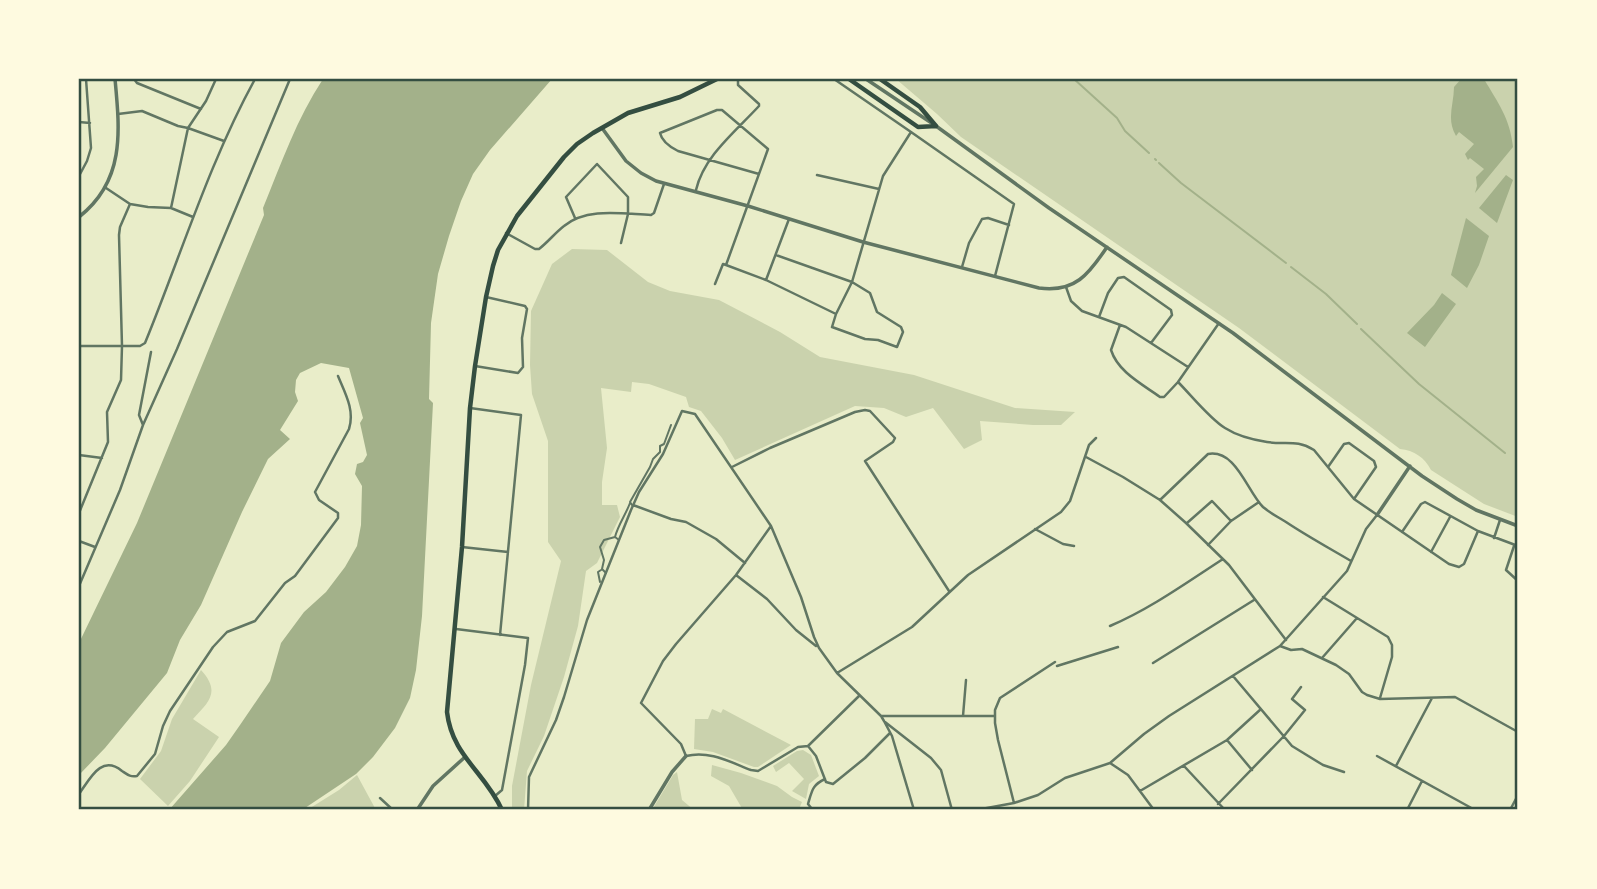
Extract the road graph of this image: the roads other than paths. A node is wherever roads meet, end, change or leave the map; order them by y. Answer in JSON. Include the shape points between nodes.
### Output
{"nodes":[{"id":1,"x":86,"y":79,"type":"edge"},
{"id":2,"x":115,"y":79,"type":"edge"},
{"id":3,"x":134,"y":79,"type":"edge"},
{"id":4,"x":216,"y":79,"type":"edge"},
{"id":5,"x":255,"y":79,"type":"edge"},
{"id":6,"x":290,"y":79,"type":"edge"},
{"id":7,"x":718,"y":79,"type":"edge"},
{"id":8,"x":738,"y":79,"type":"edge"},
{"id":9,"x":834,"y":79,"type":"edge"},
{"id":10,"x":849,"y":79,"type":"edge"},
{"id":11,"x":866,"y":79,"type":"edge"},
{"id":12,"x":880,"y":79,"type":"edge"},
{"id":13,"x":201,"y":109,"type":"junction"},
{"id":14,"x":118,"y":114,"type":"junction"},
{"id":15,"x":79,"y":122,"type":"edge"},
{"id":16,"x":90,"y":123,"type":"junction"},
{"id":17,"x":936,"y":126,"type":"junction"},
{"id":18,"x":741,"y":127,"type":"junction"},
{"id":19,"x":188,"y":128,"type":"junction"},
{"id":20,"x":602,"y":128,"type":"junction"},
{"id":21,"x":911,"y":132,"type":"junction"},
{"id":22,"x":224,"y":141,"type":"junction"},
{"id":23,"x":708,"y":160,"type":"junction"},
{"id":24,"x":759,"y":174,"type":"junction"},
{"id":25,"x":817,"y":175,"type":"dead end"},
{"id":26,"x":79,"y":176,"type":"edge"},
{"id":27,"x":664,"y":184,"type":"junction"},
{"id":28,"x":106,"y":188,"type":"junction"},
{"id":29,"x":879,"y":189,"type":"junction"},
{"id":30,"x":695,"y":192,"type":"junction"},
{"id":31,"x":130,"y":204,"type":"junction"},
{"id":32,"x":748,"y":206,"type":"junction"},
{"id":33,"x":171,"y":208,"type":"junction"},
{"id":34,"x":628,"y":214,"type":"junction"},
{"id":35,"x":79,"y":217,"type":"edge"},
{"id":36,"x":192,"y":217,"type":"junction"},
{"id":37,"x":575,"y":219,"type":"junction"},
{"id":38,"x":789,"y":219,"type":"junction"},
{"id":39,"x":1009,"y":225,"type":"junction"},
{"id":40,"x":506,"y":233,"type":"junction"},
{"id":41,"x":863,"y":242,"type":"junction"},
{"id":42,"x":621,"y":243,"type":"dead end"},
{"id":43,"x":1107,"y":247,"type":"junction"},
{"id":44,"x":776,"y":255,"type":"junction"},
{"id":45,"x":726,"y":265,"type":"junction"},
{"id":46,"x":962,"y":268,"type":"junction"},
{"id":47,"x":995,"y":276,"type":"junction"},
{"id":48,"x":766,"y":280,"type":"junction"},
{"id":49,"x":852,"y":282,"type":"junction"},
{"id":50,"x":715,"y":284,"type":"dead end"},
{"id":51,"x":1066,"y":287,"type":"junction"},
{"id":52,"x":486,"y":297,"type":"junction"},
{"id":53,"x":836,"y":314,"type":"junction"},
{"id":54,"x":1099,"y":317,"type":"junction"},
{"id":55,"x":1219,"y":323,"type":"junction"},
{"id":56,"x":1120,"y":325,"type":"junction"},
{"id":57,"x":1152,"y":343,"type":"junction"},
{"id":58,"x":79,"y":346,"type":"edge"},
{"id":59,"x":122,"y":346,"type":"junction"},
{"id":60,"x":151,"y":352,"type":"dead end"},
{"id":61,"x":474,"y":366,"type":"junction"},
{"id":62,"x":1189,"y":367,"type":"junction"},
{"id":63,"x":338,"y":376,"type":"dead end"},
{"id":64,"x":1178,"y":382,"type":"junction"},
{"id":65,"x":470,"y":408,"type":"junction"},
{"id":66,"x":143,"y":425,"type":"junction"},
{"id":67,"x":671,"y":425,"type":"dead end"},
{"id":68,"x":1096,"y":438,"type":"dead end"},
{"id":69,"x":79,"y":456,"type":"edge"},
{"id":70,"x":1086,"y":457,"type":"junction"},
{"id":71,"x":102,"y":458,"type":"junction"},
{"id":72,"x":1410,"y":466,"type":"junction"},
{"id":73,"x":732,"y":467,"type":"junction"},
{"id":74,"x":1328,"y":467,"type":"junction"},
{"id":75,"x":79,"y":498,"type":"edge"},
{"id":76,"x":84,"y":499,"type":"junction"},
{"id":77,"x":1354,"y":499,"type":"junction"},
{"id":78,"x":1160,"y":500,"type":"junction"},
{"id":79,"x":1259,"y":501,"type":"junction"},
{"id":80,"x":631,"y":503,"type":"junction"},
{"id":81,"x":79,"y":513,"type":"edge"},
{"id":82,"x":1377,"y":514,"type":"junction"},
{"id":83,"x":1450,"y":517,"type":"junction"},
{"id":84,"x":1500,"y":520,"type":"junction"},
{"id":85,"x":1231,"y":521,"type":"junction"},
{"id":86,"x":1186,"y":523,"type":"junction"},
{"id":87,"x":771,"y":526,"type":"junction"},
{"id":88,"x":1518,"y":526,"type":"edge"},
{"id":89,"x":1035,"y":529,"type":"junction"},
{"id":90,"x":1478,"y":531,"type":"junction"},
{"id":91,"x":1402,"y":532,"type":"junction"},
{"id":92,"x":615,"y":537,"type":"junction"},
{"id":93,"x":1494,"y":538,"type":"junction"},
{"id":94,"x":619,"y":540,"type":"junction"},
{"id":95,"x":79,"y":541,"type":"edge"},
{"id":96,"x":1208,"y":545,"type":"junction"},
{"id":97,"x":1074,"y":546,"type":"dead end"},
{"id":98,"x":1516,"y":546,"type":"edge"},
{"id":99,"x":96,"y":547,"type":"junction"},
{"id":100,"x":463,"y":547,"type":"junction"},
{"id":101,"x":508,"y":552,"type":"junction"},
{"id":102,"x":1431,"y":552,"type":"junction"},
{"id":103,"x":1223,"y":559,"type":"junction"},
{"id":104,"x":1351,"y":561,"type":"junction"},
{"id":105,"x":745,"y":563,"type":"junction"},
{"id":106,"x":602,"y":569,"type":"junction"},
{"id":107,"x":606,"y":573,"type":"junction"},
{"id":108,"x":736,"y":576,"type":"junction"},
{"id":109,"x":600,"y":582,"type":"dead end"},
{"id":110,"x":1518,"y":582,"type":"edge"},
{"id":111,"x":79,"y":586,"type":"edge"},
{"id":112,"x":949,"y":591,"type":"junction"},
{"id":113,"x":1323,"y":597,"type":"junction"},
{"id":114,"x":1255,"y":599,"type":"junction"},
{"id":115,"x":1357,"y":618,"type":"junction"},
{"id":116,"x":1110,"y":625,"type":"dead end"},
{"id":117,"x":456,"y":629,"type":"junction"},
{"id":118,"x":500,"y":635,"type":"junction"},
{"id":119,"x":1286,"y":640,"type":"junction"},
{"id":120,"x":1280,"y":646,"type":"junction"},
{"id":121,"x":1118,"y":647,"type":"dead end"},
{"id":122,"x":819,"y":648,"type":"junction"},
{"id":123,"x":1322,"y":658,"type":"junction"},
{"id":124,"x":1153,"y":663,"type":"dead end"},
{"id":125,"x":837,"y":673,"type":"junction"},
{"id":126,"x":1233,"y":676,"type":"junction"},
{"id":127,"x":966,"y":680,"type":"dead end"},
{"id":128,"x":1301,"y":687,"type":"dead end"},
{"id":129,"x":859,"y":696,"type":"junction"},
{"id":130,"x":1433,"y":698,"type":"junction"},
{"id":131,"x":1380,"y":699,"type":"junction"},
{"id":132,"x":1261,"y":709,"type":"junction"},
{"id":133,"x":881,"y":716,"type":"junction"},
{"id":134,"x":963,"y":716,"type":"junction"},
{"id":135,"x":995,"y":716,"type":"junction"},
{"id":136,"x":884,"y":721,"type":"junction"},
{"id":137,"x":1518,"y":732,"type":"edge"},
{"id":138,"x":890,"y":733,"type":"junction"},
{"id":139,"x":1284,"y":736,"type":"junction"},
{"id":140,"x":1227,"y":740,"type":"junction"},
{"id":141,"x":808,"y":746,"type":"junction"},
{"id":142,"x":686,"y":756,"type":"junction"},
{"id":143,"x":1377,"y":756,"type":"dead end"},
{"id":144,"x":465,"y":757,"type":"junction"},
{"id":145,"x":1110,"y":763,"type":"junction"},
{"id":146,"x":1184,"y":766,"type":"junction"},
{"id":147,"x":1396,"y":766,"type":"junction"},
{"id":148,"x":1252,"y":770,"type":"junction"},
{"id":149,"x":1344,"y":772,"type":"dead end"},
{"id":150,"x":825,"y":779,"type":"junction"},
{"id":151,"x":1423,"y":781,"type":"junction"},
{"id":152,"x":1140,"y":791,"type":"junction"},
{"id":153,"x":79,"y":794,"type":"edge"},
{"id":154,"x":1518,"y":795,"type":"edge"},
{"id":155,"x":495,"y":796,"type":"junction"},
{"id":156,"x":380,"y":799,"type":"dead end"},
{"id":157,"x":1014,"y":803,"type":"junction"},
{"id":158,"x":1219,"y":804,"type":"junction"},
{"id":159,"x":811,"y":808,"type":"edge"},
{"id":160,"x":393,"y":810,"type":"edge"},
{"id":161,"x":417,"y":810,"type":"edge"},
{"id":162,"x":501,"y":810,"type":"edge"},
{"id":163,"x":528,"y":810,"type":"edge"},
{"id":164,"x":649,"y":810,"type":"edge"},
{"id":165,"x":915,"y":810,"type":"edge"},
{"id":166,"x":952,"y":810,"type":"edge"},
{"id":167,"x":976,"y":810,"type":"edge"},
{"id":168,"x":1154,"y":810,"type":"edge"},
{"id":169,"x":1225,"y":810,"type":"edge"},
{"id":170,"x":1406,"y":810,"type":"edge"},
{"id":171,"x":1475,"y":810,"type":"edge"},
{"id":172,"x":1510,"y":810,"type":"edge"}],
"edges":[{"from":1,"to":16,"type":"street"},
{"from":2,"to":14,"type":"street"},
{"from":3,"to":13,"type":"street"},
{"from":4,"to":13,"type":"street"},
{"from":5,"to":22,"type":"street"},
{"from":6,"to":66,"type":"street"},
{"from":7,"to":20,"type":"main road","via":[[628,113]]},
{"from":8,"to":18,"type":"street","via":[[738,85],[759,106]]},
{"from":9,"to":21,"type":"street"},
{"from":10,"to":17,"type":"main road","via":[[918,127]]},
{"from":11,"to":17,"type":"street"},
{"from":12,"to":17,"type":"main road","via":[[920,107]]},
{"from":13,"to":19,"type":"street"},
{"from":14,"to":19,"type":"street","via":[[142,111]]},
{"from":14,"to":28,"type":"street","via":[[117,159]]},
{"from":15,"to":16,"type":"street"},
{"from":16,"to":26,"type":"street","via":[[91,148]]},
{"from":17,"to":43,"type":"street"},
{"from":18,"to":23,"type":"street"},
{"from":18,"to":23,"type":"street","via":[[718,110],[660,133],[678,151]]},
{"from":18,"to":24,"type":"street","via":[[768,149]]},
{"from":19,"to":22,"type":"street"},
{"from":19,"to":33,"type":"street"},
{"from":20,"to":27,"type":"street","via":[[626,161]]},
{"from":20,"to":40,"type":"main road","via":[[564,157]]},
{"from":21,"to":29,"type":"street"},
{"from":21,"to":39,"type":"street","via":[[1014,204]]},
{"from":22,"to":36,"type":"street"},
{"from":23,"to":24,"type":"street"},
{"from":23,"to":30,"type":"street"},
{"from":24,"to":32,"type":"street"},
{"from":25,"to":29,"type":"street"},
{"from":27,"to":30,"type":"street"},
{"from":27,"to":34,"type":"street","via":[[653,215]]},
{"from":28,"to":31,"type":"street"},
{"from":28,"to":35,"type":"street"},
{"from":29,"to":41,"type":"street"},
{"from":30,"to":32,"type":"street"},
{"from":31,"to":33,"type":"street"},
{"from":31,"to":59,"type":"street","via":[[119,236]]},
{"from":32,"to":38,"type":"street"},
{"from":32,"to":45,"type":"street"},
{"from":33,"to":36,"type":"street"},
{"from":34,"to":37,"type":"street"},
{"from":34,"to":37,"type":"street","via":[[627,194],[597,164],[566,197]]},
{"from":34,"to":42,"type":"street"},
{"from":36,"to":59,"type":"street","via":[[145,343]]},
{"from":37,"to":40,"type":"street","via":[[539,249]]},
{"from":38,"to":41,"type":"street"},
{"from":38,"to":44,"type":"street"},
{"from":39,"to":46,"type":"street","via":[[982,219]]},
{"from":39,"to":47,"type":"street"},
{"from":40,"to":52,"type":"main road"},
{"from":41,"to":46,"type":"street"},
{"from":41,"to":49,"type":"street"},
{"from":43,"to":51,"type":"street","via":[[1084,277]]},
{"from":43,"to":55,"type":"street"},
{"from":44,"to":48,"type":"street"},
{"from":44,"to":49,"type":"street"},
{"from":45,"to":48,"type":"street"},
{"from":45,"to":50,"type":"street"},
{"from":46,"to":47,"type":"street"},
{"from":47,"to":51,"type":"street","via":[[1046,289]]},
{"from":48,"to":53,"type":"street"},
{"from":49,"to":53,"type":"street"},
{"from":49,"to":53,"type":"street","via":[[870,293],[877,312],[901,327],[897,347],[832,327]]},
{"from":51,"to":54,"type":"street","via":[[1075,306]]},
{"from":52,"to":61,"type":"main road"},
{"from":52,"to":61,"type":"street","via":[[527,309],[523,367],[518,373]]},
{"from":54,"to":56,"type":"street"},
{"from":54,"to":57,"type":"street","via":[[1118,278],[1124,277],[1171,310]]},
{"from":55,"to":62,"type":"street"},
{"from":55,"to":72,"type":"street"},
{"from":56,"to":57,"type":"street"},
{"from":56,"to":64,"type":"street","via":[[1111,354],[1125,373],[1160,397]]},
{"from":57,"to":62,"type":"street"},
{"from":58,"to":59,"type":"street"},
{"from":59,"to":71,"type":"street","via":[[121,380],[107,412],[108,442]]},
{"from":60,"to":66,"type":"street","via":[[138,415]]},
{"from":61,"to":65,"type":"main road"},
{"from":62,"to":64,"type":"street"},
{"from":63,"to":153,"type":"street","via":[[352,421],[315,492],[338,517],[255,621],[221,636],[170,711],[156,754],[137,776],[132,778],[113,765],[102,766]]},
{"from":64,"to":74,"type":"street","via":[[1227,429],[1263,442],[1306,445]]},
{"from":65,"to":100,"type":"main road"},
{"from":65,"to":101,"type":"street","via":[[521,415]]},
{"from":66,"to":99,"type":"street"},
{"from":67,"to":80,"type":"street"},
{"from":68,"to":70,"type":"street"},
{"from":69,"to":71,"type":"street"},
{"from":70,"to":78,"type":"street"},
{"from":70,"to":89,"type":"street","via":[[1070,501]]},
{"from":71,"to":76,"type":"street"},
{"from":72,"to":82,"type":"street"},
{"from":72,"to":84,"type":"street","via":[[1457,499]]},
{"from":73,"to":80,"type":"street","via":[[695,414],[682,411],[663,454]]},
{"from":73,"to":87,"type":"street"},
{"from":73,"to":112,"type":"street","via":[[855,412],[870,411],[895,438],[865,461]]},
{"from":74,"to":77,"type":"street"},
{"from":74,"to":77,"type":"street","via":[[1349,443],[1374,461],[1376,467]]},
{"from":75,"to":76,"type":"street"},
{"from":76,"to":81,"type":"street"},
{"from":77,"to":82,"type":"street"},
{"from":78,"to":79,"type":"street","via":[[1212,453],[1230,460]]},
{"from":78,"to":86,"type":"street"},
{"from":79,"to":85,"type":"street"},
{"from":79,"to":104,"type":"street"},
{"from":80,"to":92,"type":"street"},
{"from":80,"to":94,"type":"street"},
{"from":80,"to":105,"type":"street","via":[[686,522]]},
{"from":82,"to":91,"type":"street"},
{"from":82,"to":104,"type":"street"},
{"from":83,"to":90,"type":"street"},
{"from":83,"to":91,"type":"street","via":[[1425,502]]},
{"from":83,"to":102,"type":"street"},
{"from":84,"to":88,"type":"street"},
{"from":84,"to":93,"type":"street"},
{"from":85,"to":86,"type":"street","via":[[1212,501]]},
{"from":85,"to":96,"type":"street"},
{"from":86,"to":96,"type":"street"},
{"from":87,"to":105,"type":"street"},
{"from":87,"to":122,"type":"street"},
{"from":89,"to":97,"type":"street"},
{"from":89,"to":112,"type":"street"},
{"from":90,"to":93,"type":"street"},
{"from":90,"to":102,"type":"street","via":[[1459,567]]},
{"from":91,"to":102,"type":"street"},
{"from":92,"to":94,"type":"street"},
{"from":92,"to":106,"type":"street","via":[[604,540],[600,547]]},
{"from":93,"to":98,"type":"street"},
{"from":94,"to":107,"type":"street"},
{"from":95,"to":99,"type":"street"},
{"from":96,"to":103,"type":"street"},
{"from":98,"to":110,"type":"street","via":[[1506,570]]},
{"from":99,"to":111,"type":"street"},
{"from":100,"to":101,"type":"street"},
{"from":100,"to":117,"type":"main road"},
{"from":101,"to":118,"type":"street"},
{"from":103,"to":114,"type":"street"},
{"from":103,"to":116,"type":"street","via":[[1154,604]]},
{"from":104,"to":113,"type":"street"},
{"from":105,"to":108,"type":"street"},
{"from":106,"to":107,"type":"street"},
{"from":106,"to":109,"type":"street"},
{"from":107,"to":163,"type":"street","via":[[555,720],[528,777]]},
{"from":108,"to":122,"type":"street"},
{"from":108,"to":142,"type":"street","via":[[663,661],[641,703],[681,744]]},
{"from":112,"to":125,"type":"street","via":[[912,627]]},
{"from":113,"to":115,"type":"street"},
{"from":113,"to":119,"type":"street"},
{"from":114,"to":119,"type":"street"},
{"from":114,"to":124,"type":"street"},
{"from":115,"to":123,"type":"street"},
{"from":115,"to":131,"type":"street","via":[[1392,642]]},
{"from":117,"to":118,"type":"street"},
{"from":117,"to":144,"type":"main road","via":[[447,712],[450,732]]},
{"from":118,"to":155,"type":"street","via":[[528,638],[528,644],[502,790]]},
{"from":119,"to":120,"type":"street"},
{"from":120,"to":123,"type":"street"},
{"from":120,"to":126,"type":"street"},
{"from":121,"to":135,"type":"street","via":[[1056,664],[1000,698]]},
{"from":122,"to":125,"type":"street"},
{"from":123,"to":131,"type":"street","via":[[1349,674],[1362,692]]},
{"from":125,"to":129,"type":"street"},
{"from":126,"to":132,"type":"street"},
{"from":126,"to":145,"type":"street","via":[[1144,734]]},
{"from":127,"to":134,"type":"street"},
{"from":128,"to":139,"type":"street","via":[[1292,699],[1305,710]]},
{"from":129,"to":133,"type":"street"},
{"from":129,"to":141,"type":"street"},
{"from":130,"to":131,"type":"street"},
{"from":130,"to":137,"type":"street","via":[[1455,697]]},
{"from":130,"to":147,"type":"street"},
{"from":132,"to":139,"type":"street"},
{"from":132,"to":140,"type":"street"},
{"from":133,"to":134,"type":"street"},
{"from":133,"to":136,"type":"street"},
{"from":134,"to":135,"type":"street"},
{"from":135,"to":157,"type":"street"},
{"from":136,"to":138,"type":"street"},
{"from":136,"to":166,"type":"street","via":[[937,764]]},
{"from":138,"to":150,"type":"street","via":[[833,784]]},
{"from":138,"to":165,"type":"street"},
{"from":139,"to":148,"type":"street"},
{"from":139,"to":149,"type":"street","via":[[1308,756]]},
{"from":140,"to":146,"type":"street"},
{"from":140,"to":148,"type":"street"},
{"from":141,"to":142,"type":"street","via":[[798,747],[758,771],[714,756]]},
{"from":141,"to":150,"type":"street"},
{"from":142,"to":164,"type":"street"},
{"from":143,"to":147,"type":"street"},
{"from":144,"to":155,"type":"main road"},
{"from":144,"to":161,"type":"street","via":[[433,786]]},
{"from":145,"to":152,"type":"street","via":[[1128,775]]},
{"from":145,"to":157,"type":"street"},
{"from":146,"to":152,"type":"street"},
{"from":146,"to":158,"type":"street"},
{"from":147,"to":151,"type":"street"},
{"from":148,"to":158,"type":"street"},
{"from":150,"to":159,"type":"street","via":[[812,790]]},
{"from":151,"to":170,"type":"street"},
{"from":151,"to":171,"type":"street"},
{"from":152,"to":168,"type":"street"},
{"from":154,"to":172,"type":"street"},
{"from":155,"to":162,"type":"main road"},
{"from":156,"to":160,"type":"street"},
{"from":157,"to":167,"type":"street"},
{"from":158,"to":169,"type":"street"}]}
